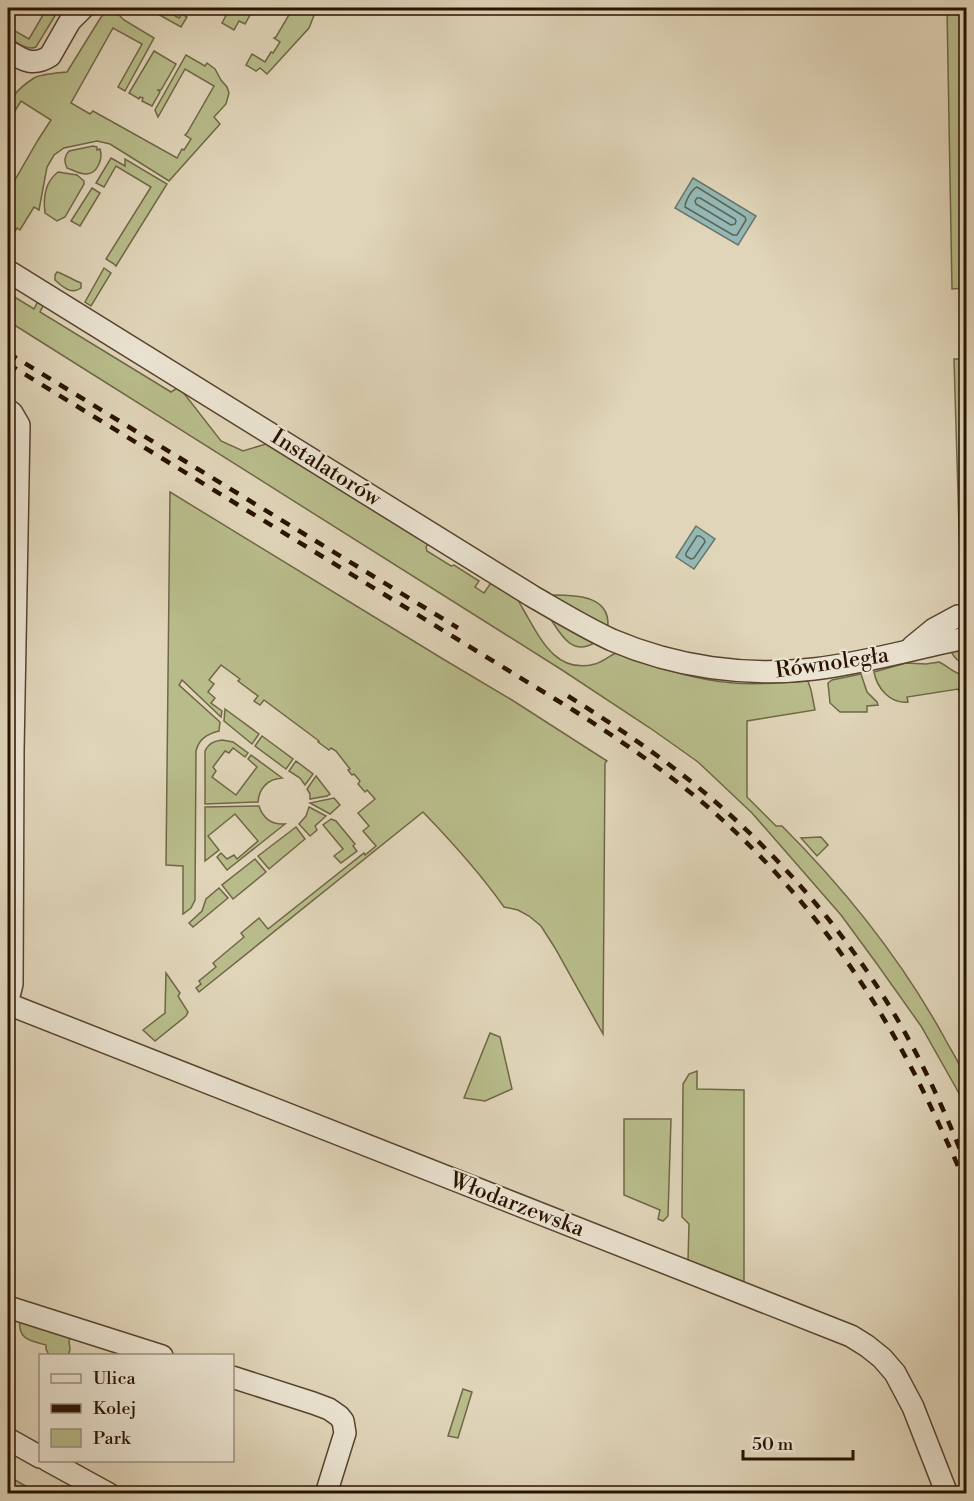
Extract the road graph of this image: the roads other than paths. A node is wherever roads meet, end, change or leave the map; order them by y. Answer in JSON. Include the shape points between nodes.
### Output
{"nodes":[{"id":1,"x":83,"y":8,"type":"edge"},
{"id":2,"x":8,"y":51,"type":"edge"},
{"id":3,"x":8,"y":271,"type":"edge"},
{"id":4,"x":13,"y":417,"type":"edge"},
{"id":5,"x":962,"y":607,"type":"edge"},
{"id":6,"x":966,"y":637,"type":"edge"},
{"id":7,"x":906,"y":652,"type":"junction"},
{"id":8,"x":652,"y":654,"type":"joint"},
{"id":9,"x":8,"y":1000,"type":"edge"},
{"id":10,"x":8,"y":1005,"type":"edge"},
{"id":11,"x":8,"y":1307,"type":"edge"},
{"id":12,"x":156,"y":1354,"type":"edge"},
{"id":13,"x":234,"y":1378,"type":"edge"},
{"id":14,"x":8,"y":1439,"type":"edge"},
{"id":15,"x":39,"y":1456,"type":"edge"},
{"id":16,"x":49,"y":1462,"type":"edge"},
{"id":17,"x":109,"y":1494,"type":"edge"},
{"id":18,"x":326,"y":1494,"type":"edge"},
{"id":19,"x":947,"y":1494,"type":"edge"}],
"edges":[{"from":1,"to":2,"type":"street","via":[[46,59],[25,61]]},
{"from":3,"to":8,"type":"street","name":"Instalatorów","via":[[532,596],[606,637]]},
{"from":4,"to":9,"type":"street","via":[[12,984]]},
{"from":5,"to":6,"type":"street","via":[[959,624]]},
{"from":5,"to":7,"type":"street","name":"Równoległa"},
{"from":6,"to":7,"type":"street","name":"Równoległa"},
{"from":7,"to":8,"type":"street","name":"Równoległa","via":[[816,669],[760,672],[718,669]]},
{"from":10,"to":19,"type":"street","name":"Włodarzewska","via":[[851,1336],[882,1358],[895,1373],[913,1407]]},
{"from":11,"to":12,"type":"street"},
{"from":13,"to":18,"type":"street","via":[[329,1409],[343,1421],[345,1433]]},
{"from":14,"to":15,"type":"street"},
{"from":16,"to":17,"type":"street"}]}
